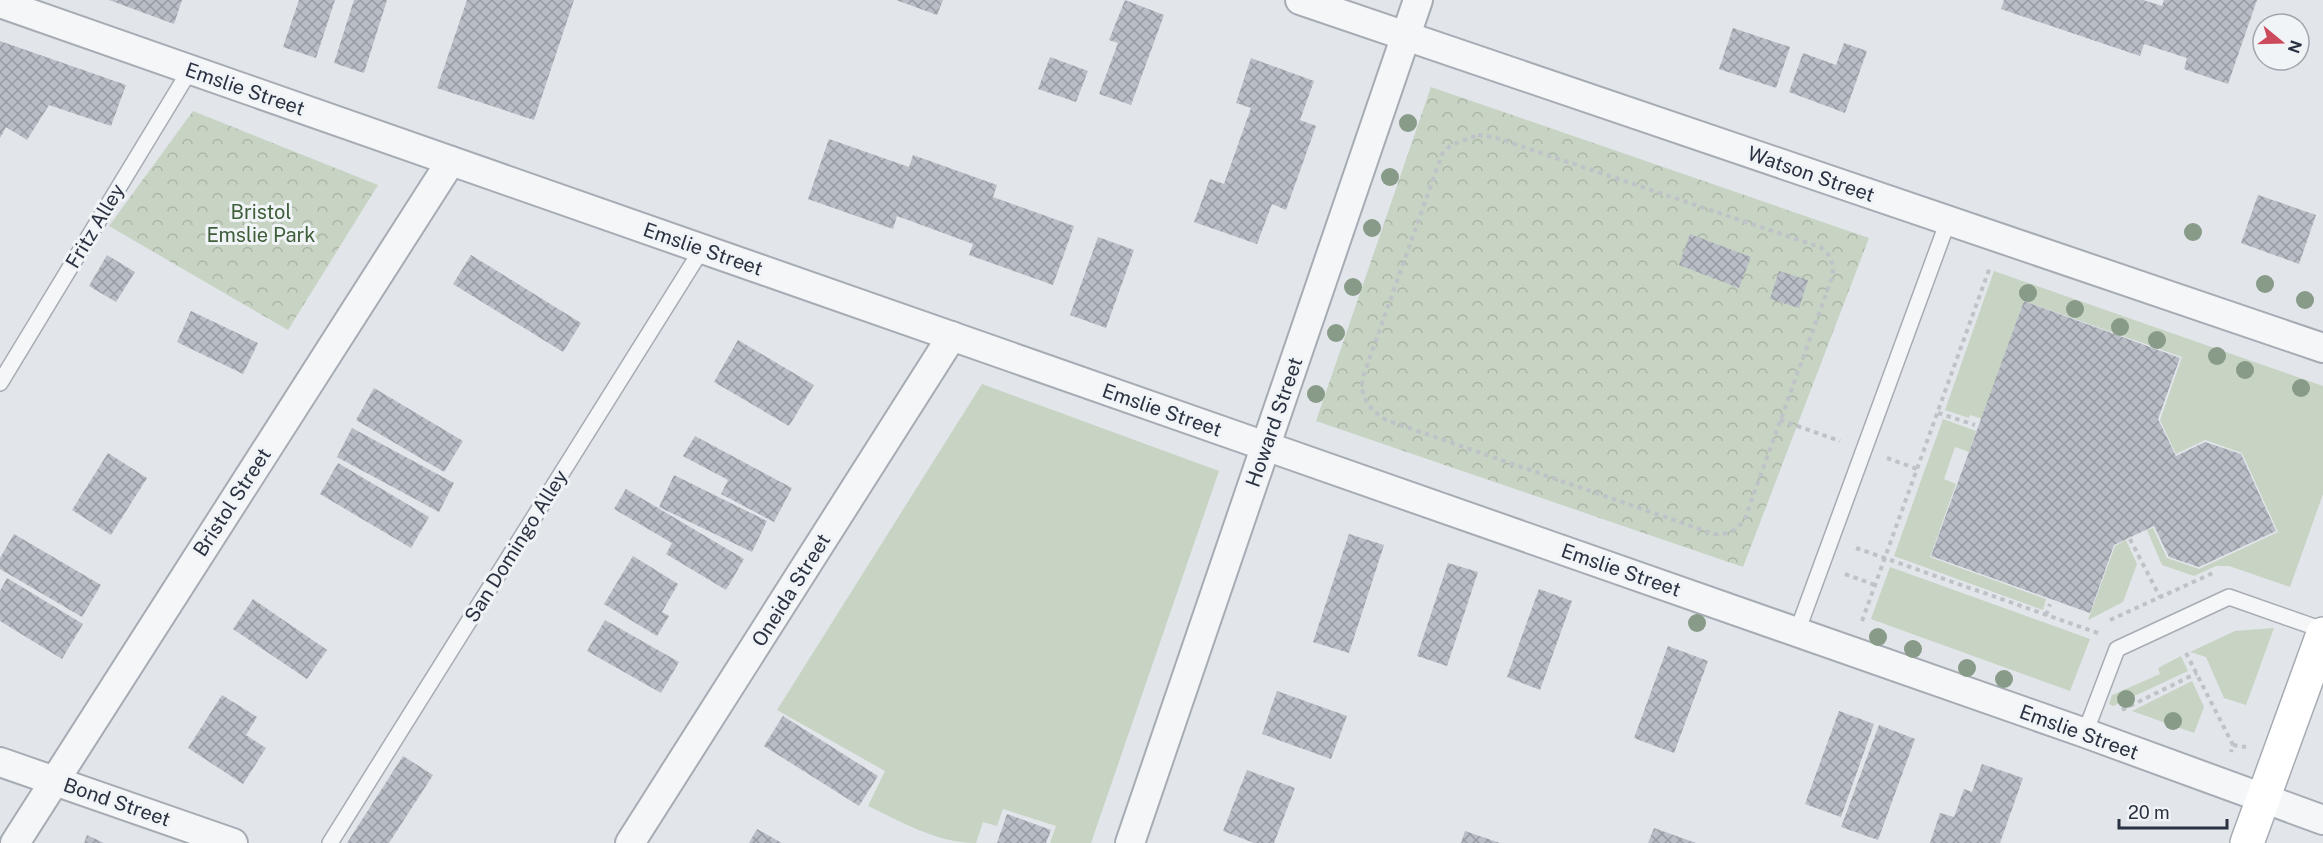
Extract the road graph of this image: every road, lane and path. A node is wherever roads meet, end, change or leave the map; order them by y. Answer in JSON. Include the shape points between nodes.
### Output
{"nodes":[{"id":1,"x":1300,"y":0,"type":"edge"},
{"id":2,"x":1418,"y":0,"type":"edge"},
{"id":3,"x":0,"y":3,"type":"edge"},
{"id":4,"x":1406,"y":36,"type":"junction"},
{"id":5,"x":190,"y":70,"type":"junction"},
{"id":6,"x":451,"y":161,"type":"junction"},
{"id":7,"x":1948,"y":221,"type":"junction"},
{"id":8,"x":2001,"y":238,"type":"junction"},
{"id":9,"x":702,"y":249,"type":"junction"},
{"id":10,"x":952,"y":336,"type":"junction"},
{"id":11,"x":2323,"y":348,"type":"edge"},
{"id":12,"x":0,"y":383,"type":"edge"},
{"id":13,"x":1938,"y":413,"type":"junction"},
{"id":14,"x":1780,"y":420,"type":"junction"},
{"id":15,"x":1975,"y":425,"type":"dead end"},
{"id":16,"x":1818,"y":434,"type":"dead end"},
{"id":17,"x":1266,"y":446,"type":"junction"},
{"id":18,"x":1911,"y":467,"type":"dead end"},
{"id":19,"x":1917,"y":469,"type":"junction"},
{"id":20,"x":2130,"y":539,"type":"dead end"},
{"id":21,"x":1854,"y":548,"type":"dead end"},
{"id":22,"x":1885,"y":559,"type":"junction"},
{"id":23,"x":1837,"y":571,"type":"dead end"},
{"id":24,"x":1875,"y":585,"type":"junction"},
{"id":25,"x":2162,"y":602,"type":"dead end"},
{"id":26,"x":2050,"y":604,"type":"dead end"},
{"id":27,"x":2046,"y":615,"type":"junction"},
{"id":28,"x":1862,"y":622,"type":"dead end"},
{"id":29,"x":2323,"y":630,"type":"edge"},
{"id":30,"x":1797,"y":632,"type":"junction"},
{"id":31,"x":2323,"y":634,"type":"edge"},
{"id":32,"x":2128,"y":644,"type":"junction"},
{"id":33,"x":2186,"y":653,"type":"dead end"},
{"id":34,"x":2197,"y":673,"type":"junction"},
{"id":35,"x":2118,"y":712,"type":"dead end"},
{"id":36,"x":2085,"y":733,"type":"junction"},
{"id":37,"x":2246,"y":747,"type":"dead end"},
{"id":38,"x":0,"y":762,"type":"edge"},
{"id":39,"x":54,"y":780,"type":"junction"},
{"id":40,"x":2263,"y":800,"type":"junction"},
{"id":41,"x":2323,"y":820,"type":"edge"},
{"id":42,"x":15,"y":843,"type":"edge"},
{"id":43,"x":233,"y":843,"type":"edge"},
{"id":44,"x":330,"y":843,"type":"edge"},
{"id":45,"x":630,"y":843,"type":"edge"},
{"id":46,"x":1130,"y":843,"type":"edge"},
{"id":47,"x":2247,"y":843,"type":"edge"}],
"edges":[{"from":1,"to":4,"type":"street","name":"Watson Street"},
{"from":2,"to":4,"type":"street","name":"Howard Street"},
{"from":3,"to":5,"type":"street","name":"Emslie Street"},
{"from":4,"to":7,"type":"street","name":"Watson Street"},
{"from":4,"to":17,"type":"street","name":"Howard Street"},
{"from":5,"to":6,"type":"street","name":"Emslie Street"},
{"from":5,"to":12,"type":"lane","name":"Fritz Alley"},
{"from":6,"to":9,"type":"street","name":"Emslie Street"},
{"from":6,"to":39,"type":"street","name":"Bristol Street"},
{"from":7,"to":8,"type":"street","name":"Watson Street"},
{"from":7,"to":30,"type":"lane"},
{"from":8,"to":11,"type":"street","name":"Watson Street"},
{"from":8,"to":13,"type":"path"},
{"from":9,"to":10,"type":"street","name":"Emslie Street"},
{"from":9,"to":44,"type":"lane","name":"San Domingo Alley"},
{"from":10,"to":17,"type":"street","name":"Emslie Street"},
{"from":10,"to":45,"type":"street","name":"Oneida Street"},
{"from":13,"to":15,"type":"path"},
{"from":13,"to":19,"type":"path"},
{"from":14,"to":14,"type":"path","via":[[1744,521],[1724,535],[1386,420],[1373,411],[1361,388],[1363,377],[1442,154],[1464,139],[1478,135],[1494,137],[1827,252],[1833,262],[1833,275]]},
{"from":14,"to":16,"type":"path"},
{"from":17,"to":30,"type":"street","name":"Emslie Street"},
{"from":17,"to":46,"type":"street","name":"Howard Street"},
{"from":18,"to":19,"type":"path"},
{"from":19,"to":22,"type":"path"},
{"from":20,"to":25,"type":"path"},
{"from":21,"to":22,"type":"path"},
{"from":22,"to":24,"type":"path"},
{"from":22,"to":27,"type":"path"},
{"from":23,"to":24,"type":"path"},
{"from":24,"to":28,"type":"path"},
{"from":26,"to":27,"type":"path"},
{"from":27,"to":32,"type":"path"},
{"from":29,"to":32,"type":"lane","via":[[2229,597]]},
{"from":30,"to":36,"type":"street","name":"Emslie Street"},
{"from":31,"to":40,"type":"main road"},
{"from":32,"to":36,"type":"lane","via":[[2117,649]]},
{"from":33,"to":34,"type":"path"},
{"from":34,"to":35,"type":"path"},
{"from":34,"to":37,"type":"path","via":[[2233,745]]},
{"from":36,"to":40,"type":"street","name":"Emslie Street"},
{"from":38,"to":39,"type":"street","name":"Bond Street"},
{"from":39,"to":42,"type":"street","name":"Bristol Street"},
{"from":39,"to":43,"type":"street","name":"Bond Street"},
{"from":40,"to":41,"type":"street","name":"Emslie Street"},
{"from":40,"to":47,"type":"main road"}]}
